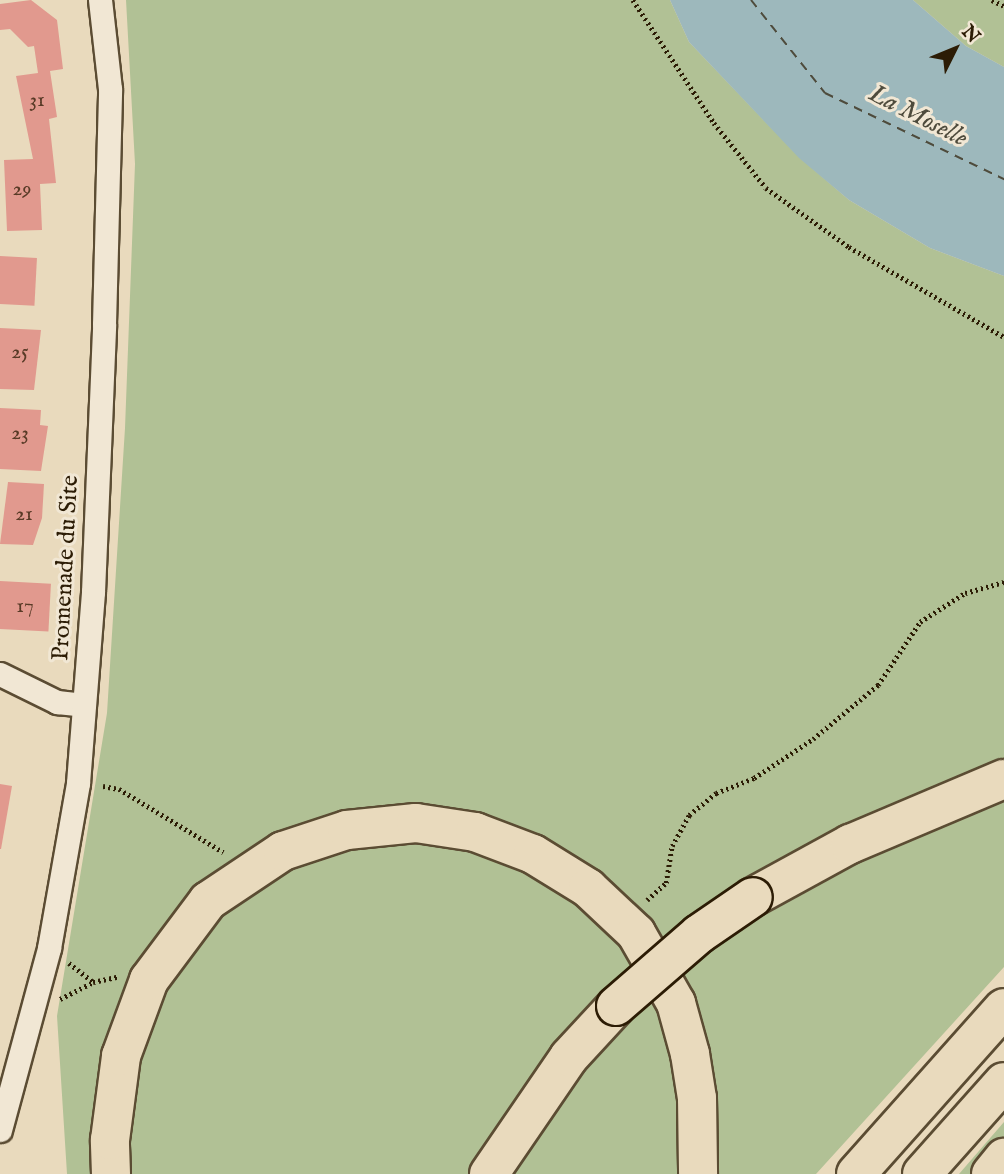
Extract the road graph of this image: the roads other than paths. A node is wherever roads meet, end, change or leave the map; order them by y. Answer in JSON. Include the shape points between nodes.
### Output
{"nodes":[{"id":1,"x":100,"y":0,"type":"edge"},
{"id":2,"x":0,"y":674,"type":"edge"},
{"id":3,"x":84,"y":705,"type":"junction"},
{"id":4,"x":1004,"y":779,"type":"edge"},
{"id":5,"x":1004,"y":1008,"type":"edge"},
{"id":6,"x":1004,"y":1082,"type":"edge"},
{"id":7,"x":0,"y":1130,"type":"edge"},
{"id":8,"x":1004,"y":1158,"type":"edge"},
{"id":9,"x":111,"y":1174,"type":"edge"},
{"id":10,"x":489,"y":1174,"type":"edge"},
{"id":11,"x":698,"y":1174,"type":"edge"},
{"id":12,"x":856,"y":1174,"type":"edge"},
{"id":13,"x":922,"y":1174,"type":"edge"},
{"id":14,"x":991,"y":1174,"type":"edge"}],
"edges":[{"from":1,"to":3,"type":"street","name":"Promenade du Site","via":[[110,89],[100,418]]},
{"from":2,"to":3,"type":"street","via":[[57,702]]},
{"from":3,"to":7,"type":"street","name":"Promenade du Site","via":[[78,783],[36,1002]]},
{"from":4,"to":10,"type":"highway","bridge":true,"via":[[850,844],[753,897],[699,934],[616,1006],[569,1057]]},
{"from":5,"to":12,"type":"highway"},
{"from":6,"to":13,"type":"highway"},
{"from":8,"to":14,"type":"highway"},
{"from":9,"to":11,"type":"highway","via":[[110,1140],[121,1056],[149,980],[208,901],[282,851],[347,830],[416,823],[475,832],[533,854],[588,888],[636,933],[676,1003],[690,1054],[697,1098]]}]}
